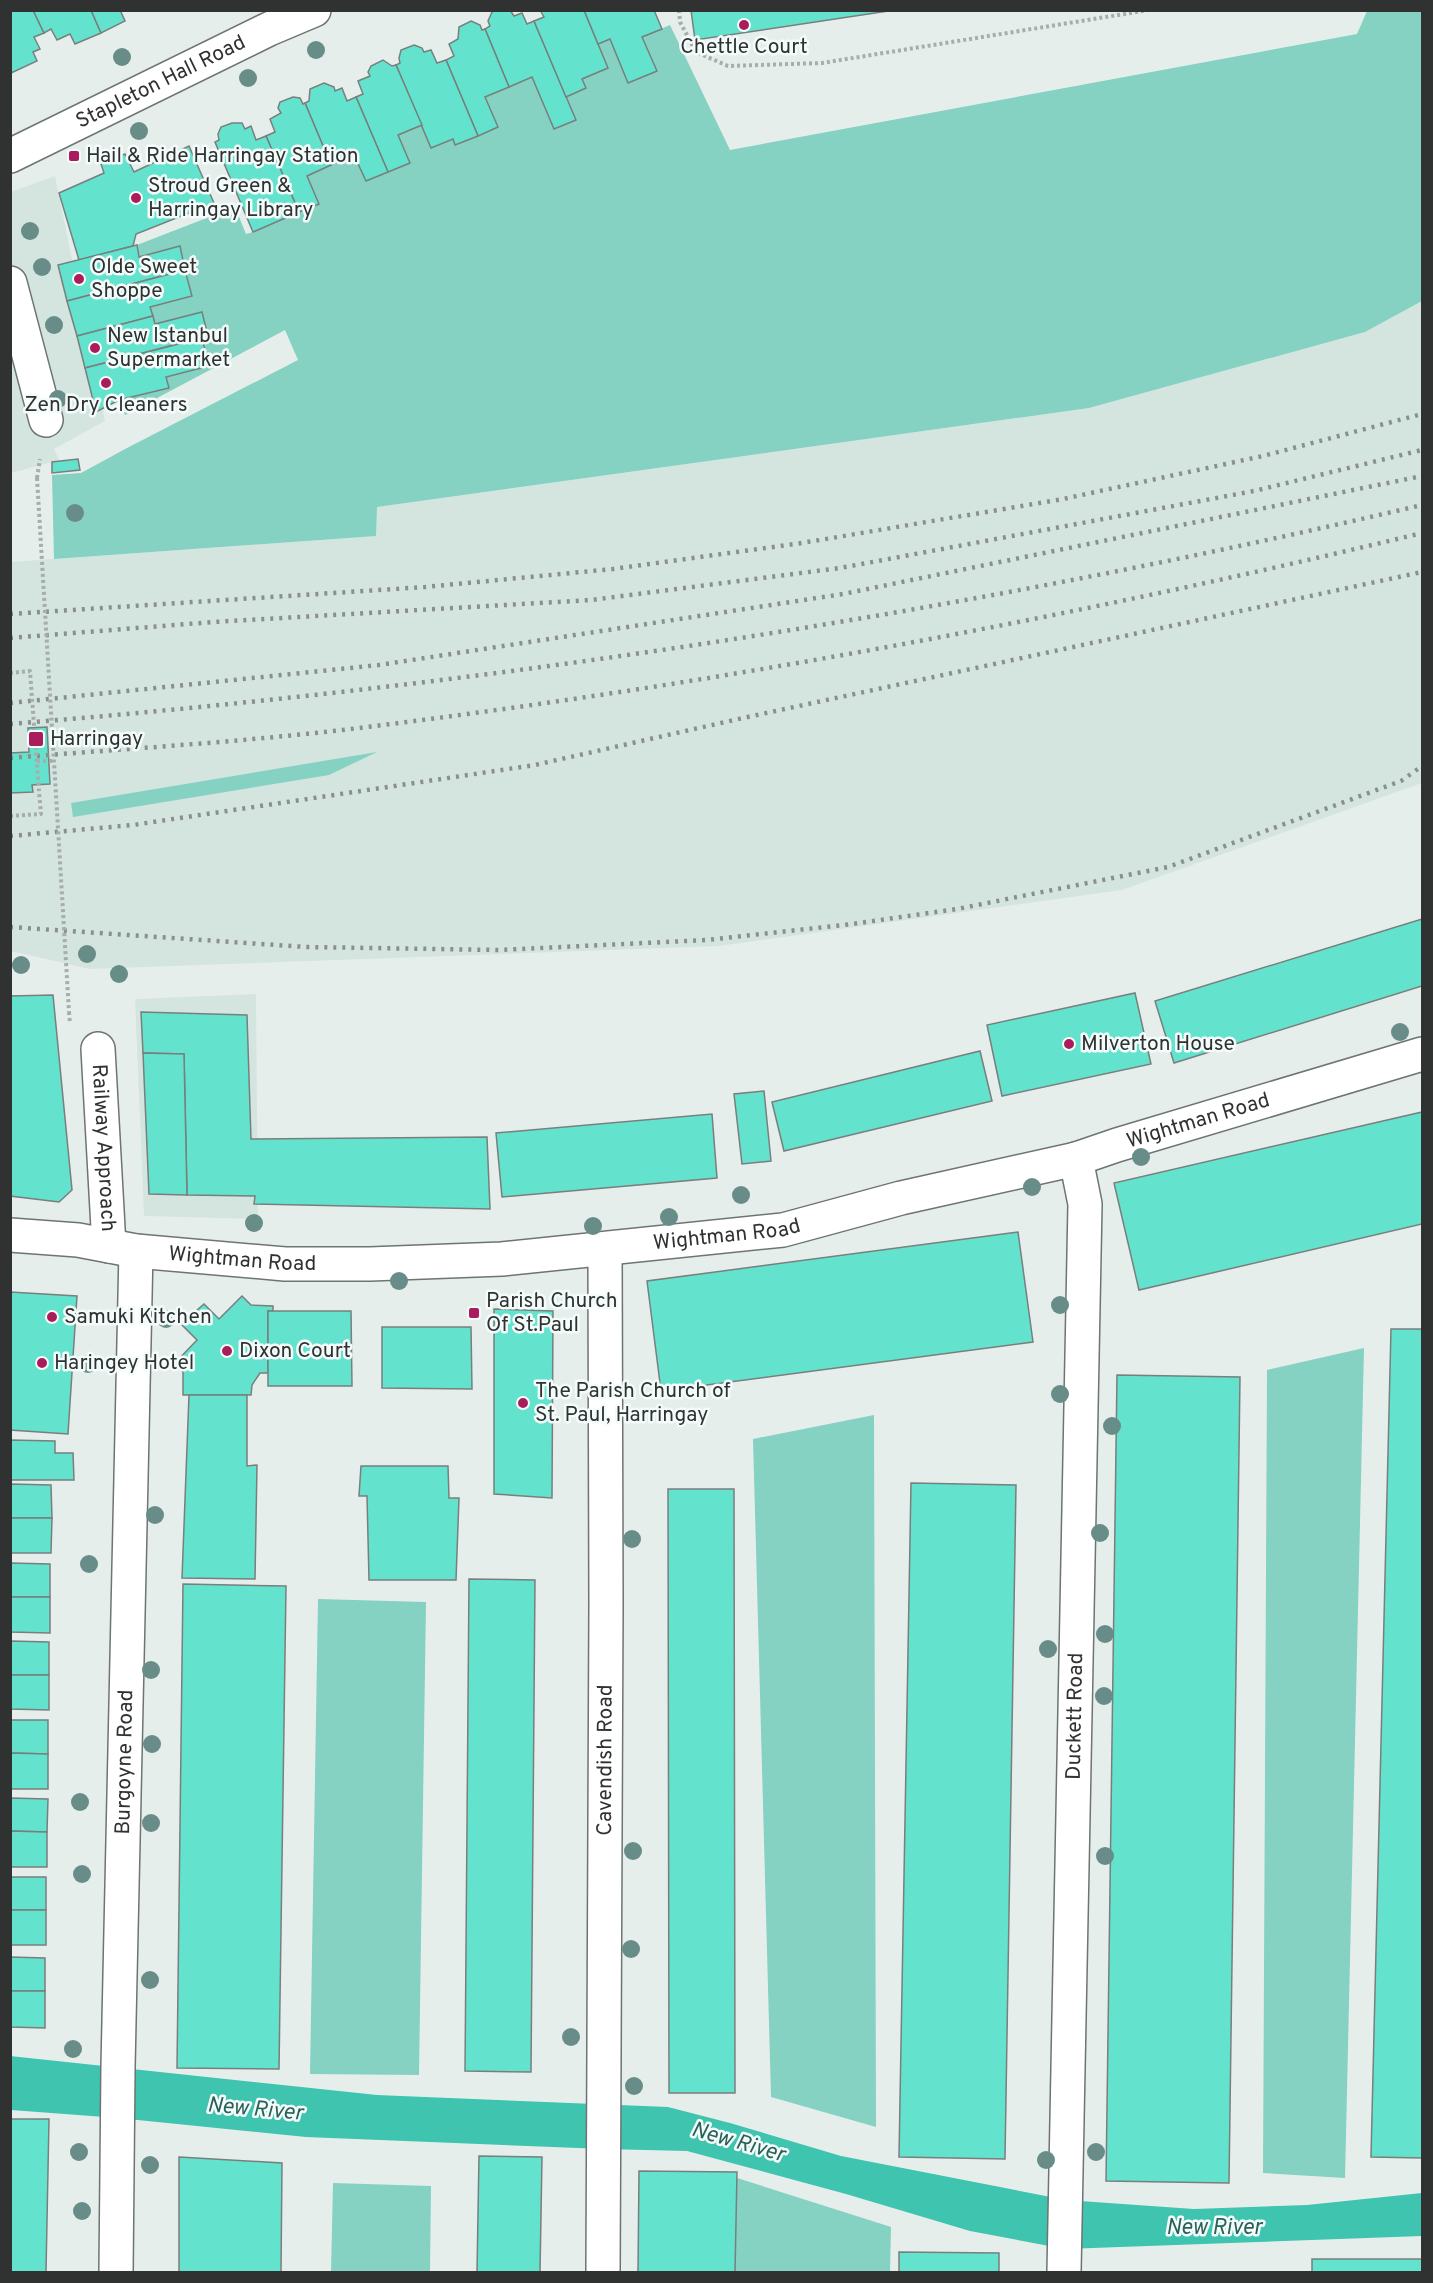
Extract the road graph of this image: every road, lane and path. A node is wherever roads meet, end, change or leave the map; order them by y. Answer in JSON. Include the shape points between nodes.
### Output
{"nodes":[{"id":1,"x":314,"y":10,"type":"edge"},
{"id":2,"x":679,"y":10,"type":"edge"},
{"id":3,"x":1149,"y":10,"type":"edge"},
{"id":4,"x":10,"y":156,"type":"edge"},
{"id":5,"x":10,"y":283,"type":"edge"},
{"id":6,"x":46,"y":420,"type":"dead end"},
{"id":7,"x":37,"y":478,"type":"dead end"},
{"id":8,"x":10,"y":673,"type":"edge"},
{"id":9,"x":53,"y":760,"type":"junction"},
{"id":10,"x":37,"y":761,"type":"junction"},
{"id":11,"x":10,"y":816,"type":"edge"},
{"id":12,"x":69,"y":1012,"type":"dead end"},
{"id":13,"x":98,"y":1049,"type":"dead end"},
{"id":14,"x":1422,"y":1054,"type":"edge"},
{"id":15,"x":1076,"y":1159,"type":"junction"},
{"id":16,"x":10,"y":1235,"type":"edge"},
{"id":17,"x":123,"y":1248,"type":"junction"},
{"id":18,"x":605,"y":1250,"type":"junction"},
{"id":19,"x":116,"y":2272,"type":"edge"},
{"id":20,"x":603,"y":2272,"type":"edge"},
{"id":21,"x":1064,"y":2272,"type":"edge"}],
"edges":[{"from":1,"to":4,"type":"street","name":"Stapleton Hall Road"},
{"from":2,"to":3,"type":"path","via":[[680,22],[696,52],[728,66],[822,63]]},
{"from":5,"to":6,"type":"street"},
{"from":7,"to":9,"type":"path","bridge":true},
{"from":8,"to":10,"type":"path","bridge":true,"via":[[30,671]]},
{"from":9,"to":10,"type":"path"},
{"from":9,"to":12,"type":"path","bridge":true},
{"from":10,"to":11,"type":"path","bridge":true,"via":[[41,814]]},
{"from":13,"to":17,"type":"street","name":"Railway Approach"},
{"from":14,"to":15,"type":"street","name":"Wightman Road"},
{"from":15,"to":18,"type":"street","name":"Wightman Road","via":[[901,1198],[783,1230]]},
{"from":15,"to":21,"type":"street","name":"Duckett Road","via":[[1085,1204]]},
{"from":16,"to":17,"type":"street","name":"Wightman Road"},
{"from":17,"to":18,"type":"street","name":"Wightman Road","via":[[285,1264],[502,1259]]},
{"from":17,"to":19,"type":"street","name":"Burgoyne Road"},
{"from":18,"to":20,"type":"street","name":"Cavendish Road"}]}
